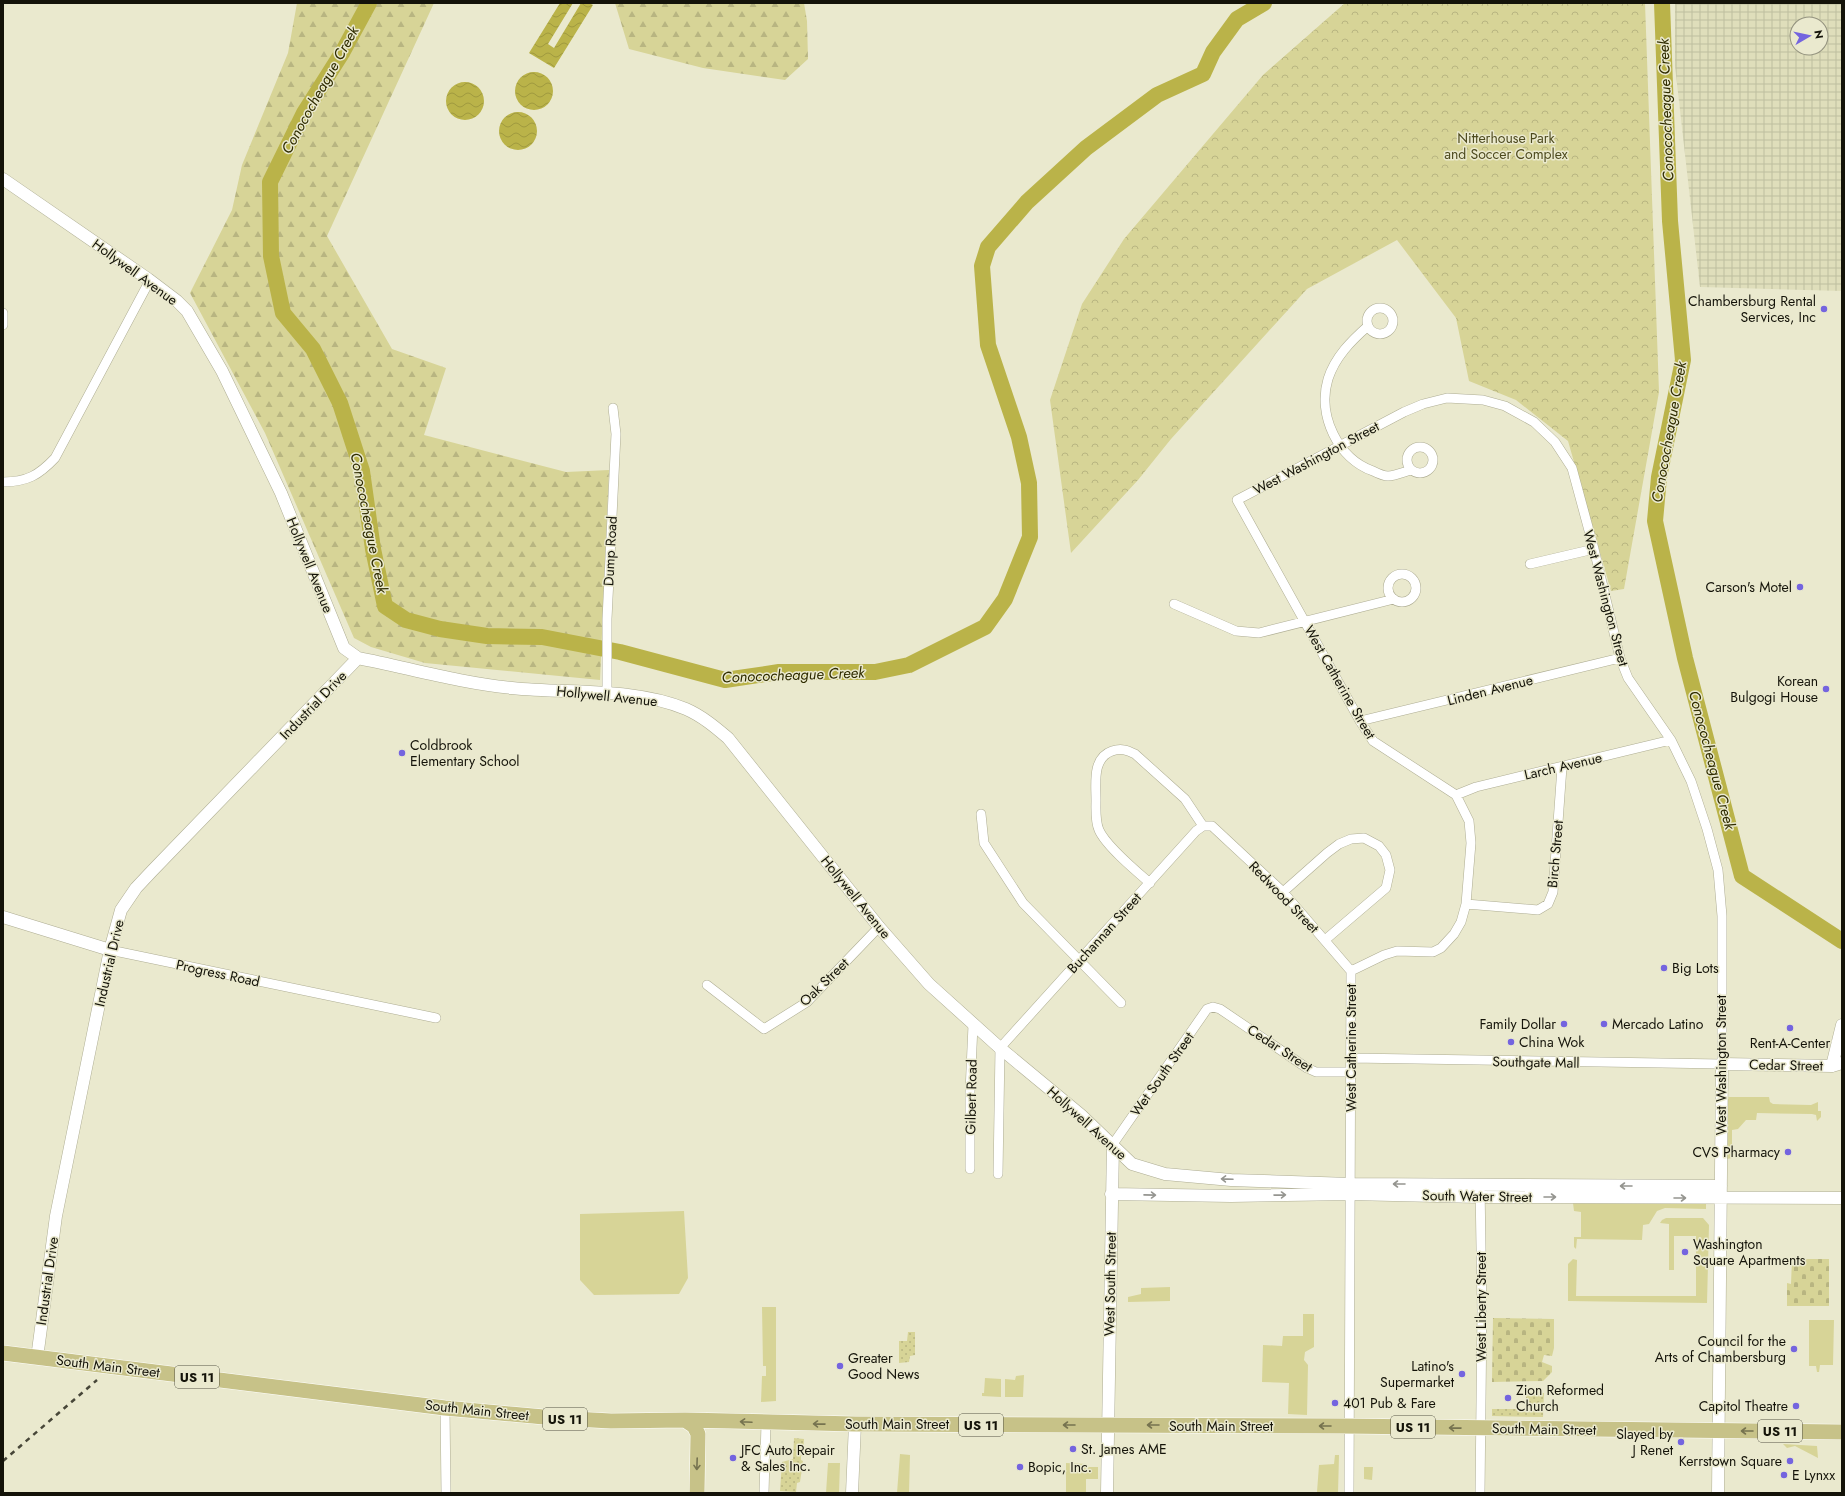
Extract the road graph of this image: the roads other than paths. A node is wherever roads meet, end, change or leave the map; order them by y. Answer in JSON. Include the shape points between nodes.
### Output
{"nodes":[{"id":1,"x":3,"y":179,"type":"edge"},
{"id":2,"x":150,"y":280,"type":"junction"},
{"id":3,"x":3,"y":313,"type":"edge"},
{"id":4,"x":3,"y":325,"type":"edge"},
{"id":5,"x":1368,"y":326,"type":"dead end"},
{"id":6,"x":613,"y":408,"type":"dead end"},
{"id":7,"x":1340,"y":447,"type":"junction"},
{"id":8,"x":1411,"y":470,"type":"dead end"},
{"id":9,"x":3,"y":482,"type":"edge"},
{"id":10,"x":1237,"y":500,"type":"joint"},
{"id":11,"x":1594,"y":549,"type":"junction"},
{"id":12,"x":1530,"y":564,"type":"dead end"},
{"id":13,"x":1394,"y":599,"type":"dead end"},
{"id":14,"x":1174,"y":604,"type":"dead end"},
{"id":15,"x":1304,"y":621,"type":"junction"},
{"id":16,"x":358,"y":658,"type":"junction"},
{"id":17,"x":1620,"y":658,"type":"junction"},
{"id":18,"x":607,"y":694,"type":"junction"},
{"id":19,"x":1360,"y":721,"type":"junction"},
{"id":20,"x":1671,"y":740,"type":"junction"},
{"id":21,"x":1562,"y":767,"type":"junction"},
{"id":22,"x":1456,"y":795,"type":"junction"},
{"id":23,"x":981,"y":814,"type":"dead end"},
{"id":24,"x":1208,"y":826,"type":"junction"},
{"id":25,"x":1150,"y":883,"type":"junction"},
{"id":26,"x":1283,"y":892,"type":"junction"},
{"id":27,"x":1466,"y":904,"type":"junction"},
{"id":28,"x":3,"y":917,"type":"edge"},
{"id":29,"x":879,"y":928,"type":"junction"},
{"id":30,"x":1325,"y":940,"type":"junction"},
{"id":31,"x":110,"y":950,"type":"junction"},
{"id":32,"x":1078,"y":962,"type":"junction"},
{"id":33,"x":1351,"y":971,"type":"junction"},
{"id":34,"x":707,"y":985,"type":"dead end"},
{"id":35,"x":1121,"y":1003,"type":"dead end"},
{"id":36,"x":1213,"y":1007,"type":"joint"},
{"id":37,"x":436,"y":1018,"type":"dead end"},
{"id":38,"x":974,"y":1025,"type":"junction"},
{"id":39,"x":1842,"y":1025,"type":"edge"},
{"id":40,"x":1000,"y":1048,"type":"junction"},
{"id":41,"x":1351,"y":1058,"type":"junction"},
{"id":42,"x":1722,"y":1064,"type":"junction"},
{"id":43,"x":1837,"y":1064,"type":"edge"},
{"id":44,"x":1351,"y":1072,"type":"junction"},
{"id":45,"x":1113,"y":1144,"type":"junction"},
{"id":46,"x":970,"y":1169,"type":"dead end"},
{"id":47,"x":998,"y":1174,"type":"dead end"},
{"id":48,"x":1350,"y":1189,"type":"junction"},
{"id":49,"x":1480,"y":1191,"type":"junction"},
{"id":50,"x":1721,"y":1192,"type":"junction"},
{"id":51,"x":1111,"y":1194,"type":"junction"},
{"id":52,"x":1842,"y":1198,"type":"edge"},
{"id":53,"x":3,"y":1353,"type":"edge"},
{"id":54,"x":37,"y":1358,"type":"junction"},
{"id":55,"x":445,"y":1408,"type":"junction"},
{"id":56,"x":686,"y":1420,"type":"junction"},
{"id":57,"x":709,"y":1421,"type":"junction"},
{"id":58,"x":766,"y":1423,"type":"junction"},
{"id":59,"x":855,"y":1424,"type":"junction"},
{"id":60,"x":1108,"y":1425,"type":"junction"},
{"id":61,"x":1350,"y":1426,"type":"junction"},
{"id":62,"x":1481,"y":1428,"type":"junction"},
{"id":63,"x":1718,"y":1430,"type":"junction"},
{"id":64,"x":1842,"y":1432,"type":"edge"},
{"id":65,"x":698,"y":1434,"type":"junction"},
{"id":66,"x":446,"y":1493,"type":"edge"},
{"id":67,"x":697,"y":1493,"type":"edge"},
{"id":68,"x":764,"y":1493,"type":"edge"},
{"id":69,"x":852,"y":1493,"type":"edge"},
{"id":70,"x":1107,"y":1493,"type":"edge"},
{"id":71,"x":1348,"y":1493,"type":"edge"},
{"id":72,"x":1480,"y":1493,"type":"edge"},
{"id":73,"x":1718,"y":1493,"type":"edge"}],
"edges":[{"from":1,"to":2,"type":"street","name":"Hollywell Avenue"},
{"from":2,"to":9,"type":"street","via":[[55,458],[43,471],[20,482]]},
{"from":2,"to":16,"type":"street","name":"Hollywell Avenue","via":[[187,311],[203,337],[281,493],[344,648]]},
{"from":3,"to":4,"type":"street"},
{"from":5,"to":7,"type":"street","via":[[1354,338],[1338,358],[1328,379],[1324,399],[1327,420]]},
{"from":6,"to":18,"type":"street","name":"Dump Road","via":[[616,434],[607,619]]},
{"from":7,"to":8,"type":"street","via":[[1362,467],[1387,476]]},
{"from":7,"to":10,"type":"street","name":"West Washington Street"},
{"from":7,"to":11,"type":"street","name":"West Washington Street","via":[[1404,412],[1447,398],[1483,400],[1505,406],[1534,422],[1555,442],[1572,468]]},
{"from":10,"to":15,"type":"street","name":"West Catherine Street"},
{"from":11,"to":12,"type":"street"},
{"from":11,"to":17,"type":"street","name":"West Washington Street"},
{"from":13,"to":15,"type":"street"},
{"from":14,"to":15,"type":"street","via":[[1217,625],[1236,631],[1259,633]]},
{"from":15,"to":19,"type":"street","name":"West Catherine Street"},
{"from":16,"to":18,"type":"street","name":"Hollywell Avenue","via":[[486,685]]},
{"from":16,"to":31,"type":"street","name":"Industrial Drive","via":[[136,888],[121,910]]},
{"from":17,"to":19,"type":"street","name":"Linden Avenue"},
{"from":17,"to":20,"type":"street","name":"West Washington Street","via":[[1628,678]]},
{"from":18,"to":29,"type":"street","name":"Hollywell Avenue","via":[[657,700],[687,709],[709,722],[728,738]]},
{"from":19,"to":22,"type":"street","name":"West Catherine Street","via":[[1373,741]]},
{"from":20,"to":21,"type":"street","name":"Larch Avenue"},
{"from":20,"to":42,"type":"street","name":"West Washington Street","via":[[1691,780],[1720,882]]},
{"from":21,"to":22,"type":"street","name":"Larch Avenue","via":[[1476,787]]},
{"from":21,"to":27,"type":"street","name":"Birch Street","via":[[1553,892],[1548,904],[1538,910]]},
{"from":22,"to":27,"type":"street","name":"West Catherine Street","via":[[1469,821],[1471,843]]},
{"from":23,"to":32,"type":"street","via":[[984,843],[1004,876],[1023,903]]},
{"from":24,"to":25,"type":"street","name":"Buchannan Street","via":[[1196,831]]},
{"from":24,"to":25,"type":"street","name":"Redwood Street","via":[[1184,799],[1135,754],[1127,749],[1118,749],[1104,756],[1098,763],[1096,772],[1096,822],[1099,831],[1106,841]]},
{"from":24,"to":26,"type":"street","name":"Redwood Street"},
{"from":25,"to":32,"type":"street","name":"Buchannan Street"},
{"from":26,"to":30,"type":"street","name":"Redwood Street"},
{"from":26,"to":30,"type":"street","via":[[1339,844],[1351,839],[1364,838],[1379,846],[1386,855],[1390,870],[1386,888]]},
{"from":27,"to":33,"type":"street","name":"West Catherine Street","via":[[1461,922],[1442,948],[1433,952],[1397,951]]},
{"from":28,"to":31,"type":"street","name":"Progress Road"},
{"from":29,"to":34,"type":"street","name":"Oak Street","via":[[807,1002],[764,1029]]},
{"from":29,"to":38,"type":"street","name":"Hollywell Avenue","via":[[929,984]]},
{"from":30,"to":33,"type":"street","name":"Redwood Street"},
{"from":31,"to":37,"type":"street","name":"Progress Road"},
{"from":31,"to":54,"type":"street","name":"Industrial Drive","via":[[56,1216]]},
{"from":32,"to":35,"type":"street"},
{"from":32,"to":40,"type":"street","name":"Buchannan Street"},
{"from":33,"to":41,"type":"street","name":"West Catherine Street"},
{"from":36,"to":44,"type":"street","name":"Cedar Street","via":[[1220,1009],[1307,1068],[1316,1072]]},
{"from":36,"to":45,"type":"street","name":"Wet South Street","via":[[1207,1009]]},
{"from":38,"to":40,"type":"street","name":"Hollywell Avenue"},
{"from":38,"to":46,"type":"street","name":"Gilbert Road","via":[[970,1092]]},
{"from":39,"to":43,"type":"street","name":"Cedar Street"},
{"from":40,"to":45,"type":"street","name":"Hollywell Avenue"},
{"from":40,"to":47,"type":"street"},
{"from":41,"to":42,"type":"street","name":"Southgate Mall"},
{"from":41,"to":44,"type":"street","name":"West Catherine Street"},
{"from":42,"to":43,"type":"street","name":"Cedar Street"},
{"from":42,"to":50,"type":"street","name":"West Washington Street"},
{"from":44,"to":48,"type":"street","name":"West Catherine Street"},
{"from":48,"to":45,"type":"street","name":"Hollywell Avenue","one_way":true,"via":[[1165,1174],[1132,1164]]},
{"from":45,"to":51,"type":"street","name":"West South Street"},
{"from":48,"to":49,"type":"street","name":"South Water Street"},
{"from":51,"to":48,"type":"street","name":"South Water Street","one_way":true,"via":[[1232,1196]]},
{"from":48,"to":61,"type":"street","name":"West Catherine Street"},
{"from":49,"to":50,"type":"street","name":"South Water Street"},
{"from":49,"to":62,"type":"street","name":"West Liberty Street"},
{"from":50,"to":52,"type":"street","name":"South Water Street"},
{"from":50,"to":63,"type":"street","name":"West Washington Street"},
{"from":51,"to":60,"type":"street","name":"West South Street"},
{"from":53,"to":54,"type":"main road","name":"South Main Street","number":"US 11"},
{"from":54,"to":55,"type":"main road","name":"South Main Street","number":"US 11"},
{"from":55,"to":56,"type":"main road","name":"South Main Street","number":"US 11","via":[[580,1420]]},
{"from":55,"to":66,"type":"street"},
{"from":56,"to":57,"type":"main road","name":"South Main Street","number":"US 11"},
{"from":56,"to":65,"type":"main road","via":[[694,1426]]},
{"from":58,"to":57,"type":"main road","name":"South Main Street","number":"US 11","one_way":true},
{"from":57,"to":65,"type":"main road"},
{"from":59,"to":58,"type":"main road","name":"South Main Street","number":"US 11","one_way":true},
{"from":58,"to":68,"type":"street"},
{"from":60,"to":59,"type":"main road","name":"South Main Street","number":"US 11","one_way":true},
{"from":59,"to":69,"type":"street"},
{"from":61,"to":60,"type":"main road","name":"South Main Street","number":"US 11","one_way":true},
{"from":60,"to":70,"type":"street","name":"West South Street"},
{"from":62,"to":61,"type":"main road","name":"South Main Street","number":"US 11","one_way":true},
{"from":61,"to":71,"type":"street","name":"West Catherine Street"},
{"from":62,"to":63,"type":"main road","name":"South Main Street","number":"US 11"},
{"from":62,"to":72,"type":"street","name":"West Liberty Street"},
{"from":64,"to":63,"type":"main road","name":"South Main Street","number":"US 11","one_way":true},
{"from":63,"to":73,"type":"street","name":"West Washington Street"},
{"from":65,"to":67,"type":"main road","one_way":true}]}
